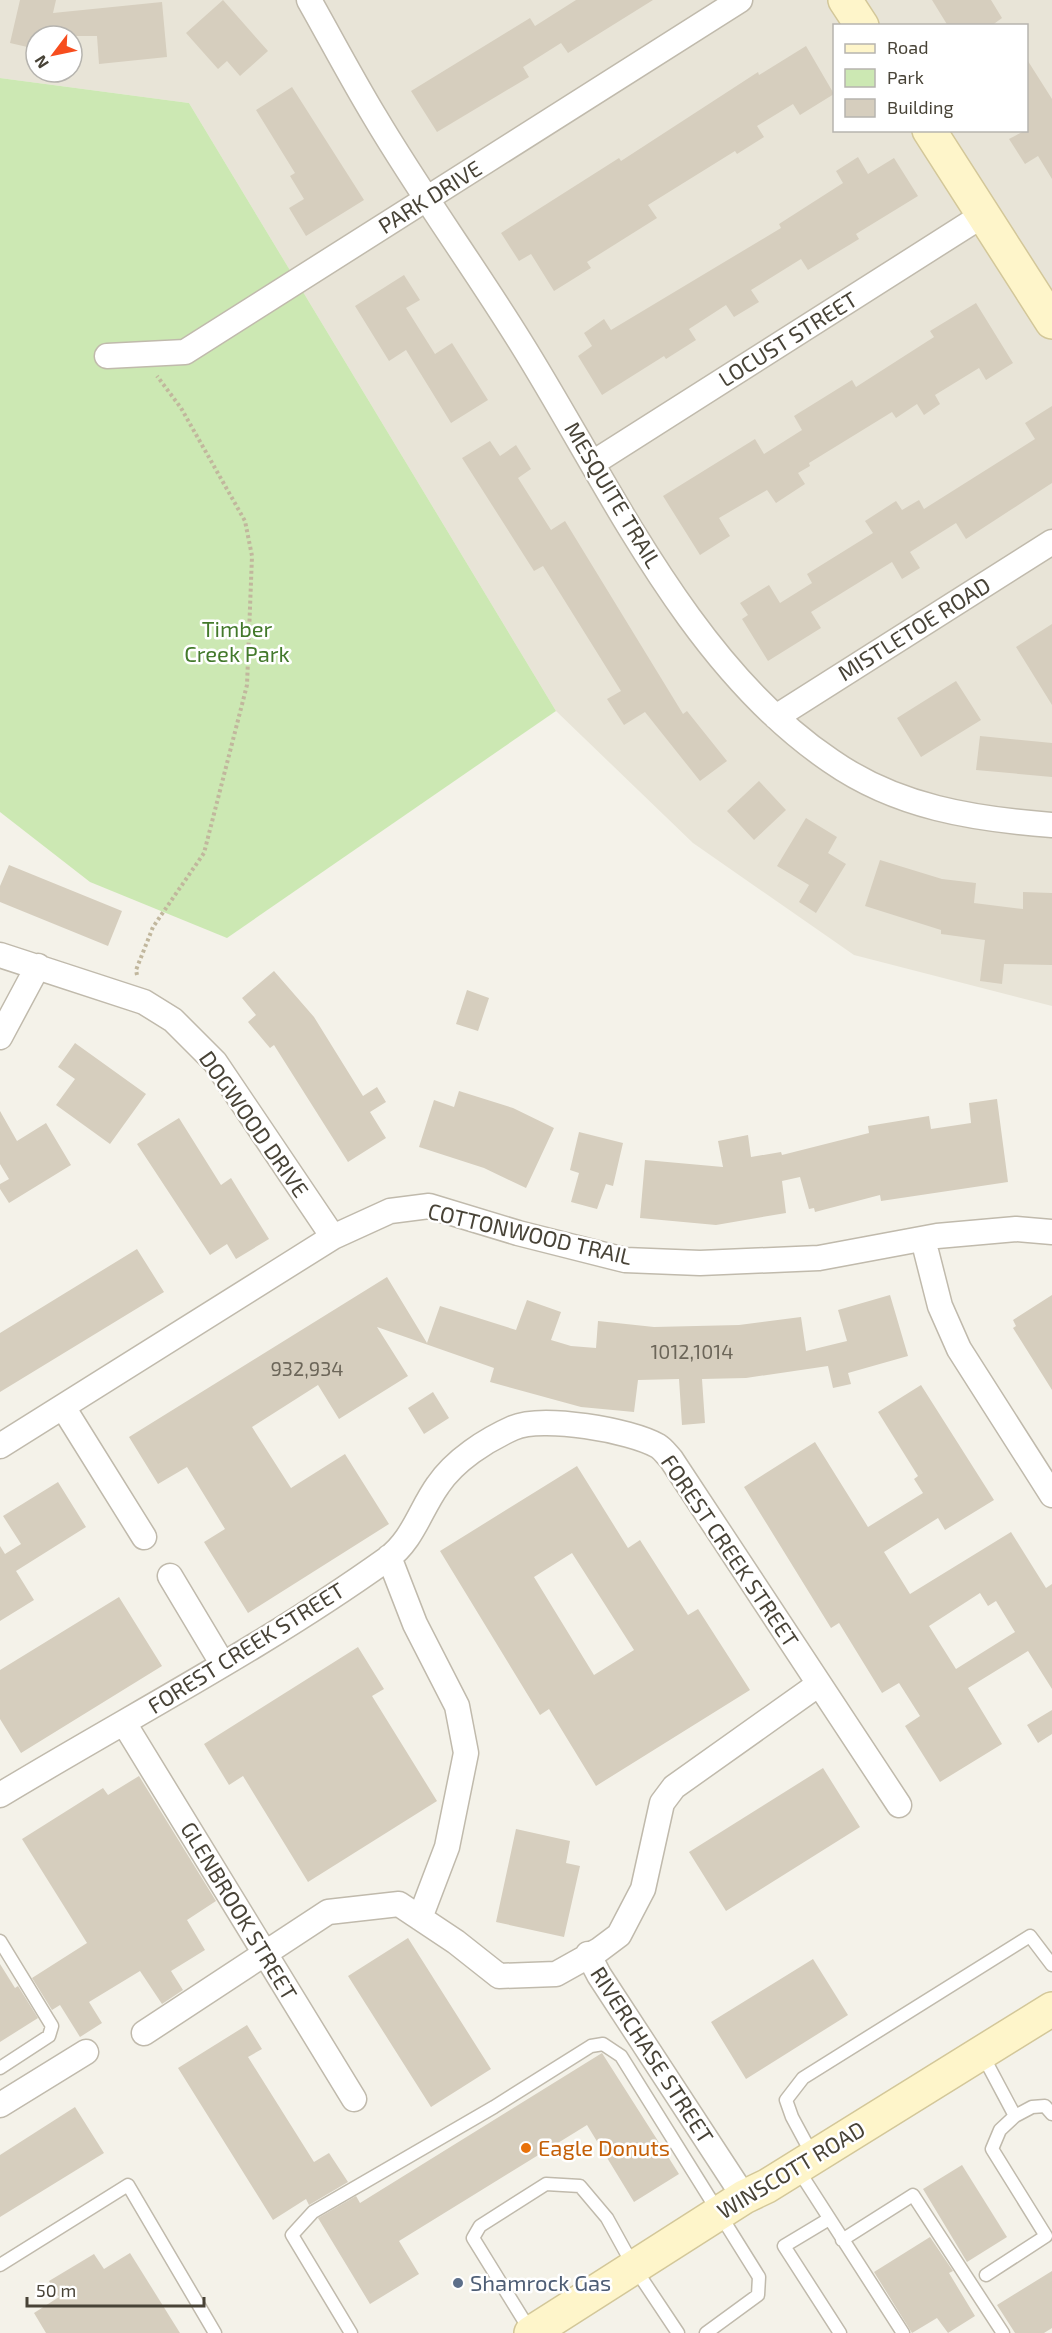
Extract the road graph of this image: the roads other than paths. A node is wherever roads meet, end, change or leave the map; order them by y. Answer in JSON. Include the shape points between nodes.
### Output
{"nodes":[{"id":1,"x":309,"y":0,"type":"edge"},
{"id":2,"x":740,"y":0,"type":"edge"},
{"id":3,"x":845,"y":0,"type":"edge"},
{"id":4,"x":861,"y":24,"type":"edge"},
{"id":5,"x":930,"y":132,"type":"edge"},
{"id":6,"x":428,"y":198,"type":"junction"},
{"id":7,"x":983,"y":215,"type":"junction"},
{"id":8,"x":1052,"y":322,"type":"edge"},
{"id":9,"x":107,"y":356,"type":"dead end"},
{"id":10,"x":593,"y":463,"type":"junction"},
{"id":11,"x":1052,"y":542,"type":"edge"},
{"id":12,"x":776,"y":717,"type":"junction"},
{"id":13,"x":1052,"y":825,"type":"edge"},
{"id":14,"x":0,"y":954,"type":"edge"},
{"id":15,"x":38,"y":966,"type":"junction"},
{"id":16,"x":0,"y":1037,"type":"edge"},
{"id":17,"x":1052,"y":1232,"type":"edge"},
{"id":18,"x":333,"y":1237,"type":"junction"},
{"id":19,"x":923,"y":1239,"type":"junction"},
{"id":20,"x":63,"y":1407,"type":"junction"},
{"id":21,"x":0,"y":1446,"type":"edge"},
{"id":22,"x":1052,"y":1495,"type":"edge"},
{"id":23,"x":144,"y":1537,"type":"dead end"},
{"id":24,"x":389,"y":1557,"type":"junction"},
{"id":25,"x":170,"y":1576,"type":"dead end"},
{"id":26,"x":222,"y":1664,"type":"junction"},
{"id":27,"x":819,"y":1684,"type":"junction"},
{"id":28,"x":124,"y":1723,"type":"junction"},
{"id":29,"x":0,"y":1795,"type":"edge"},
{"id":30,"x":899,"y":1805,"type":"dead end"},
{"id":31,"x":420,"y":1918,"type":"junction"},
{"id":32,"x":0,"y":1941,"type":"edge"},
{"id":33,"x":264,"y":1952,"type":"junction"},
{"id":34,"x":588,"y":1954,"type":"junction"},
{"id":35,"x":1052,"y":1965,"type":"edge"},
{"id":36,"x":1052,"y":2009,"type":"edge"},
{"id":37,"x":144,"y":2032,"type":"dead end"},
{"id":38,"x":86,"y":2052,"type":"dead end"},
{"id":39,"x":982,"y":2053,"type":"junction"},
{"id":40,"x":0,"y":2068,"type":"edge"},
{"id":41,"x":354,"y":2099,"type":"dead end"},
{"id":42,"x":0,"y":2105,"type":"edge"},
{"id":43,"x":1052,"y":2114,"type":"edge"},
{"id":44,"x":1015,"y":2116,"type":"junction"},
{"id":45,"x":805,"y":2162,"type":"junction"},
{"id":46,"x":732,"y":2205,"type":"junction"},
{"id":47,"x":829,"y":2219,"type":"junction"},
{"id":48,"x":1049,"y":2235,"type":"edge"},
{"id":49,"x":842,"y":2240,"type":"junction"},
{"id":50,"x":0,"y":2265,"type":"edge"},
{"id":51,"x":634,"y":2267,"type":"junction"},
{"id":52,"x":986,"y":2275,"type":"dead end"},
{"id":53,"x":215,"y":2333,"type":"edge"},
{"id":54,"x":351,"y":2333,"type":"edge"},
{"id":55,"x":531,"y":2333,"type":"edge"},
{"id":56,"x":678,"y":2333,"type":"edge"},
{"id":57,"x":706,"y":2333,"type":"edge"},
{"id":58,"x":840,"y":2333,"type":"edge"},
{"id":59,"x":903,"y":2333,"type":"edge"},
{"id":60,"x":1003,"y":2333,"type":"edge"}],
"edges":[{"from":1,"to":6,"type":"street","name":"MESQUITE TRAIL","via":[[376,118]]},
{"from":2,"to":6,"type":"street","name":"PARK DRIVE"},
{"from":3,"to":4,"type":"main road"},
{"from":5,"to":7,"type":"main road"},
{"from":6,"to":9,"type":"street","name":"PARK DRIVE","via":[[185,352]]},
{"from":6,"to":10,"type":"street","name":"MESQUITE TRAIL"},
{"from":7,"to":8,"type":"main road"},
{"from":7,"to":10,"type":"street","name":"LOCUST STREET"},
{"from":10,"to":12,"type":"street","name":"MESQUITE TRAIL","via":[[712,649]]},
{"from":11,"to":12,"type":"street","name":"MISTLETOE ROAD"},
{"from":12,"to":13,"type":"street","name":"MESQUITE TRAIL","via":[[830,761],[880,790],[922,806],[1002,821]]},
{"from":14,"to":15,"type":"street","name":"DOGWOOD DRIVE"},
{"from":15,"to":16,"type":"street"},
{"from":15,"to":18,"type":"street","name":"DOGWOOD DRIVE","via":[[144,1002],[173,1020],[215,1062]]},
{"from":17,"to":19,"type":"street","name":"COTTONWOOD TRAIL","via":[[1016,1229]]},
{"from":18,"to":19,"type":"street","name":"COTTONWOOD TRAIL","via":[[390,1211],[429,1206],[625,1260],[700,1263],[819,1258]]},
{"from":18,"to":20,"type":"street","name":"COTTONWOOD TRAIL"},
{"from":19,"to":22,"type":"street","via":[[940,1306],[959,1349]]},
{"from":20,"to":21,"type":"street","name":"COTTONWOOD TRAIL"},
{"from":20,"to":23,"type":"street"},
{"from":24,"to":26,"type":"street","name":"FOREST CREEK STREET"},
{"from":24,"to":27,"type":"street","name":"FOREST CREEK STREET","via":[[411,1534],[438,1484],[466,1455],[513,1428],[534,1421],[578,1425],[638,1438],[659,1447],[671,1459]]},
{"from":24,"to":31,"type":"street","via":[[416,1624],[457,1706],[466,1753],[447,1847]]},
{"from":25,"to":26,"type":"street"},
{"from":26,"to":28,"type":"street","name":"FOREST CREEK STREET"},
{"from":27,"to":30,"type":"street","name":"FOREST CREEK STREET"},
{"from":27,"to":34,"type":"street","name":"RIVERCHASE STREET","via":[[674,1787],[662,1803],[644,1889],[619,1935]]},
{"from":28,"to":29,"type":"street","name":"FOREST CREEK STREET"},
{"from":28,"to":33,"type":"street","name":"GLENBROOK STREET"},
{"from":31,"to":33,"type":"street","via":[[399,1904],[328,1912]]},
{"from":31,"to":34,"type":"street","via":[[499,1976],[556,1974]]},
{"from":32,"to":40,"type":"lane","via":[[52,2026],[49,2036]]},
{"from":33,"to":37,"type":"street"},
{"from":33,"to":41,"type":"street","name":"GLENBROOK STREET"},
{"from":34,"to":46,"type":"street","name":"RIVERCHASE STREET"},
{"from":35,"to":45,"type":"lane","via":[[1030,1936],[802,2078],[786,2100]]},
{"from":36,"to":39,"type":"main road","name":"WINSCOTT ROAD"},
{"from":38,"to":42,"type":"street"},
{"from":39,"to":44,"type":"lane"},
{"from":39,"to":45,"type":"main road","name":"WINSCOTT ROAD"},
{"from":43,"to":44,"type":"lane","via":[[1045,2106],[1032,2107]]},
{"from":44,"to":48,"type":"lane","via":[[1000,2130],[992,2149]]},
{"from":45,"to":46,"type":"main road","name":"WINSCOTT ROAD"},
{"from":45,"to":47,"type":"lane"},
{"from":46,"to":51,"type":"main road","name":"WINSCOTT ROAD"},
{"from":46,"to":54,"type":"lane","via":[[621,2056],[603,2044],[591,2046],[313,2212],[292,2235]]},
{"from":46,"to":57,"type":"lane","via":[[759,2277],[758,2295]]},
{"from":47,"to":49,"type":"lane"},
{"from":47,"to":58,"type":"lane","via":[[784,2246]]},
{"from":48,"to":52,"type":"lane"},
{"from":49,"to":59,"type":"lane"},
{"from":49,"to":60,"type":"lane","via":[[913,2195]]},
{"from":50,"to":53,"type":"lane","via":[[128,2185]]},
{"from":51,"to":55,"type":"main road","name":"WINSCOTT ROAD"},
{"from":51,"to":55,"type":"lane","via":[[607,2218],[580,2186],[546,2184],[480,2226],[473,2238]]},
{"from":51,"to":56,"type":"lane"}]}
